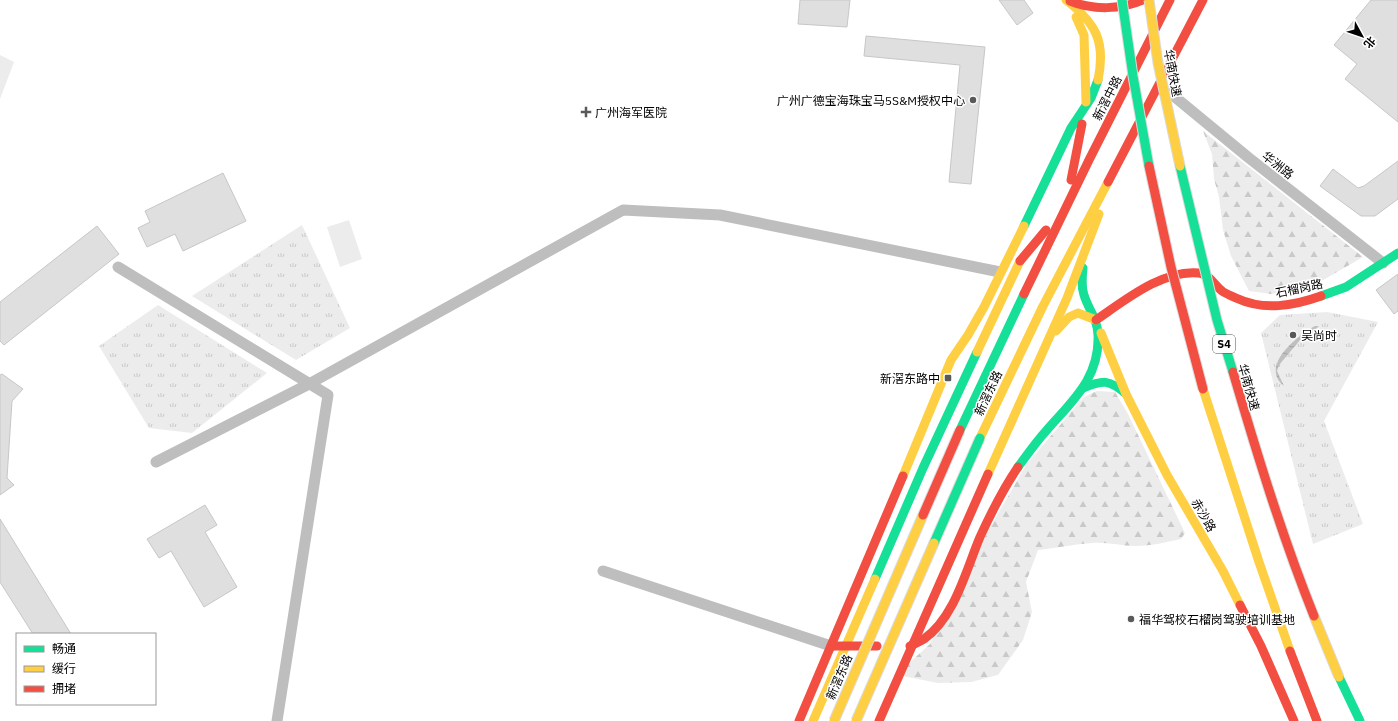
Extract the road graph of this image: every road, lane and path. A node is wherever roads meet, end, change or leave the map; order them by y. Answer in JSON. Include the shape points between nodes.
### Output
{"nodes":[{"id":1,"x":1066,"y":0,"type":"edge"},
{"id":2,"x":1122,"y":0,"type":"edge"},
{"id":3,"x":1143,"y":0,"type":"edge"},
{"id":4,"x":1148,"y":0,"type":"edge"},
{"id":5,"x":1170,"y":0,"type":"edge"},
{"id":6,"x":1203,"y":0,"type":"edge"},
{"id":7,"x":1159,"y":84,"type":"junction"},
{"id":8,"x":1086,"y":104,"type":"junction"},
{"id":9,"x":1117,"y":161,"type":"junction"},
{"id":10,"x":1066,"y":206,"type":"junction"},
{"id":11,"x":1085,"y":254,"type":"junction"},
{"id":12,"x":1398,"y":254,"type":"edge"},
{"id":13,"x":1383,"y":264,"type":"junction"},
{"id":14,"x":118,"y":267,"type":"dead end"},
{"id":15,"x":1000,"y":272,"type":"junction"},
{"id":16,"x":1096,"y":320,"type":"junction"},
{"id":17,"x":1048,"y":342,"type":"junction"},
{"id":18,"x":309,"y":384,"type":"junction"},
{"id":19,"x":1083,"y":388,"type":"junction"},
{"id":20,"x":1126,"y":394,"type":"junction"},
{"id":21,"x":156,"y":462,"type":"dead end"},
{"id":22,"x":603,"y":571,"type":"dead end"},
{"id":23,"x":867,"y":596,"type":"junction"},
{"id":24,"x":929,"y":606,"type":"junction"},
{"id":25,"x":831,"y":646,"type":"junction"},
{"id":26,"x":846,"y":646,"type":"junction"},
{"id":27,"x":903,"y":646,"type":"junction"},
{"id":28,"x":834,"y":674,"type":"junction"},
{"id":29,"x":893,"y":689,"type":"junction"},
{"id":30,"x":277,"y":721,"type":"edge"},
{"id":31,"x":799,"y":721,"type":"edge"},
{"id":32,"x":813,"y":721,"type":"edge"},
{"id":33,"x":834,"y":721,"type":"edge"},
{"id":34,"x":856,"y":721,"type":"edge"},
{"id":35,"x":879,"y":721,"type":"edge"},
{"id":36,"x":1294,"y":721,"type":"edge"},
{"id":37,"x":1317,"y":721,"type":"edge"},
{"id":38,"x":1360,"y":721,"type":"edge"}],
"edges":[{"from":1,"to":3,"type":"main road","via":[[1089,7],[1116,6]]},
{"from":1,"to":8,"type":"main road","via":[[1084,35]]},
{"from":1,"to":8,"type":"main road","via":[[1086,17],[1097,35],[1100,49],[1101,67],[1098,84]]},
{"from":2,"to":37,"type":"main road","bridge":true,"via":[[1156,202],[1203,389],[1258,562]]},
{"from":4,"to":38,"type":"main road","name":"华南快速","number":"S4","bridge":true,"via":[[1158,63],[1185,188],[1217,320],[1243,410],[1298,575],[1339,677]]},
{"from":5,"to":10,"type":"main road","name":"新滘中路"},
{"from":6,"to":7,"type":"main road"},
{"from":7,"to":9,"type":"main road","name":"新滘东路"},
{"from":7,"to":13,"type":"street","name":"华洲路"},
{"from":8,"to":10,"type":"main road"},
{"from":8,"to":15,"type":"main road","via":[[1071,128]]},
{"from":9,"to":11,"type":"main road"},
{"from":9,"to":34,"type":"main road","name":"新滘东路","bridge":true,"via":[[1043,306],[980,438]]},
{"from":10,"to":23,"type":"main road","via":[[1020,261],[923,468]]},
{"from":10,"to":33,"type":"main road","name":"新滘东路","bridge":true,"via":[[960,430]]},
{"from":11,"to":16,"type":"main road","name":"赤沙路","via":[[1083,293]]},
{"from":11,"to":17,"type":"main road"},
{"from":12,"to":13,"type":"main road","name":"石榴岗路"},
{"from":13,"to":16,"type":"main road","name":"石榴岗路","via":[[1346,287],[1310,300],[1280,306],[1257,306],[1244,302],[1223,292],[1208,277],[1200,273],[1183,274],[1152,283]]},
{"from":14,"to":18,"type":"street"},
{"from":15,"to":18,"type":"street","via":[[720,215],[623,210]]},
{"from":15,"to":25,"type":"main road","via":[[976,323],[951,360]]},
{"from":16,"to":17,"type":"main road","via":[[1078,313],[1069,317]]},
{"from":16,"to":19,"type":"main road","via":[[1098,357]]},
{"from":16,"to":20,"type":"main road","name":"赤沙路"},
{"from":17,"to":24,"type":"main road"},
{"from":18,"to":21,"type":"street"},
{"from":18,"to":30,"type":"street","via":[[328,395]]},
{"from":19,"to":20,"type":"main road","via":[[1108,382],[1116,384]]},
{"from":19,"to":27,"type":"main road","via":[[1044,434],[1001,494],[953,602],[941,622],[924,640]]},
{"from":20,"to":36,"type":"main road","name":"赤沙路","via":[[1167,475],[1223,571],[1261,646]]},
{"from":22,"to":25,"type":"street"},
{"from":23,"to":24,"type":"main road","via":[[880,625],[897,633],[914,626]]},
{"from":23,"to":26,"type":"main road"},
{"from":24,"to":27,"type":"main road"},
{"from":25,"to":26,"type":"main road"},
{"from":25,"to":31,"type":"main road"},
{"from":26,"to":27,"type":"main road"},
{"from":26,"to":28,"type":"main road"},
{"from":27,"to":29,"type":"main road"},
{"from":28,"to":29,"type":"main road","via":[[850,658],[869,654],[883,660],[890,671]]},
{"from":28,"to":32,"type":"main road"},
{"from":29,"to":35,"type":"main road"}]}
